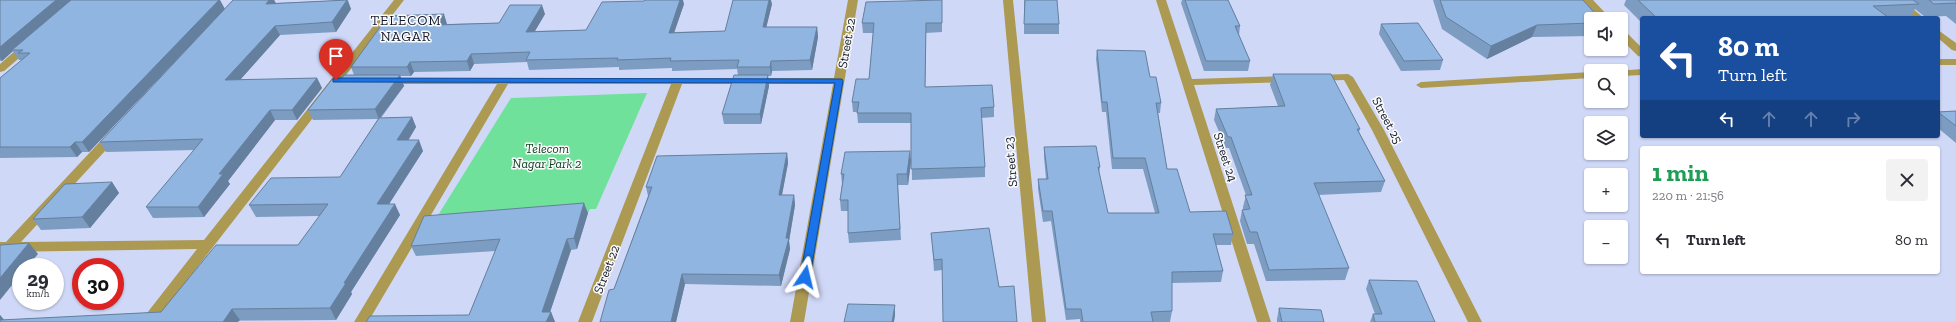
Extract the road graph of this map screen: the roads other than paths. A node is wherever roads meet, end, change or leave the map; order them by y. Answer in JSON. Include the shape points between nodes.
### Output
{"nodes":[{"id":1,"x":399,"y":0,"type":"edge"},
{"id":2,"x":853,"y":0,"type":"edge"},
{"id":3,"x":1008,"y":0,"type":"edge"},
{"id":4,"x":1161,"y":0,"type":"edge"},
{"id":5,"x":1587,"y":0,"type":"edge"},
{"id":6,"x":1896,"y":0,"type":"edge"},
{"id":7,"x":1599,"y":12,"type":"edge"},
{"id":8,"x":1916,"y":16,"type":"edge"},
{"id":9,"x":1940,"y":35,"type":"edge"},
{"id":10,"x":35,"y":40,"type":"edge"},
{"id":11,"x":1628,"y":40,"type":"edge"},
{"id":12,"x":1956,"y":48,"type":"edge"},
{"id":13,"x":1640,"y":52,"type":"edge"},
{"id":14,"x":1940,"y":62,"type":"edge"},
{"id":15,"x":1956,"y":62,"type":"edge"},
{"id":16,"x":0,"y":69,"type":"edge"},
{"id":17,"x":1640,"y":72,"type":"edge"},
{"id":18,"x":1628,"y":73,"type":"edge"},
{"id":19,"x":1584,"y":75,"type":"edge"},
{"id":20,"x":336,"y":80,"type":"junction"},
{"id":21,"x":352,"y":80,"type":"edge"},
{"id":22,"x":376,"y":81,"type":"edge"},
{"id":23,"x":504,"y":81,"type":"junction"},
{"id":24,"x":678,"y":81,"type":"junction"},
{"id":25,"x":839,"y":81,"type":"junction"},
{"id":26,"x":1187,"y":82,"type":"junction"},
{"id":27,"x":1421,"y":85,"type":"dead end"},
{"id":28,"x":122,"y":126,"type":"edge"},
{"id":29,"x":208,"y":244,"type":"junction"},
{"id":30,"x":4,"y":247,"type":"edge"},
{"id":31,"x":147,"y":322,"type":"edge"},
{"id":32,"x":361,"y":322,"type":"edge"},
{"id":33,"x":585,"y":322,"type":"edge"},
{"id":34,"x":797,"y":322,"type":"edge"},
{"id":35,"x":1039,"y":322,"type":"edge"},
{"id":36,"x":1264,"y":322,"type":"edge"},
{"id":37,"x":1475,"y":322,"type":"edge"}],
"edges":[{"from":1,"to":20,"type":"street"},
{"from":2,"to":25,"type":"street","name":"Street 22"},
{"from":3,"to":35,"type":"street","name":"Street 23"},
{"from":4,"to":26,"type":"street","name":"Street 24"},
{"from":5,"to":7,"type":"street"},
{"from":6,"to":8,"type":"street"},
{"from":9,"to":12,"type":"street"},
{"from":10,"to":16,"type":"street"},
{"from":11,"to":13,"type":"street"},
{"from":14,"to":15,"type":"street"},
{"from":17,"to":18,"type":"street"},
{"from":19,"to":27,"type":"street"},
{"from":20,"to":21,"type":"street"},
{"from":20,"to":29,"type":"street"},
{"from":22,"to":23,"type":"street"},
{"from":23,"to":24,"type":"street"},
{"from":23,"to":32,"type":"street"},
{"from":24,"to":25,"type":"street"},
{"from":24,"to":33,"type":"street","name":"Street 22"},
{"from":25,"to":34,"type":"street","name":"Street 22"},
{"from":26,"to":36,"type":"street","name":"Street 24"},
{"from":26,"to":37,"type":"street","name":"Street 25","via":[[1348,77],[1378,130]]},
{"from":28,"to":30,"type":"street"},
{"from":29,"to":30,"type":"street"},
{"from":29,"to":31,"type":"street"}]}
